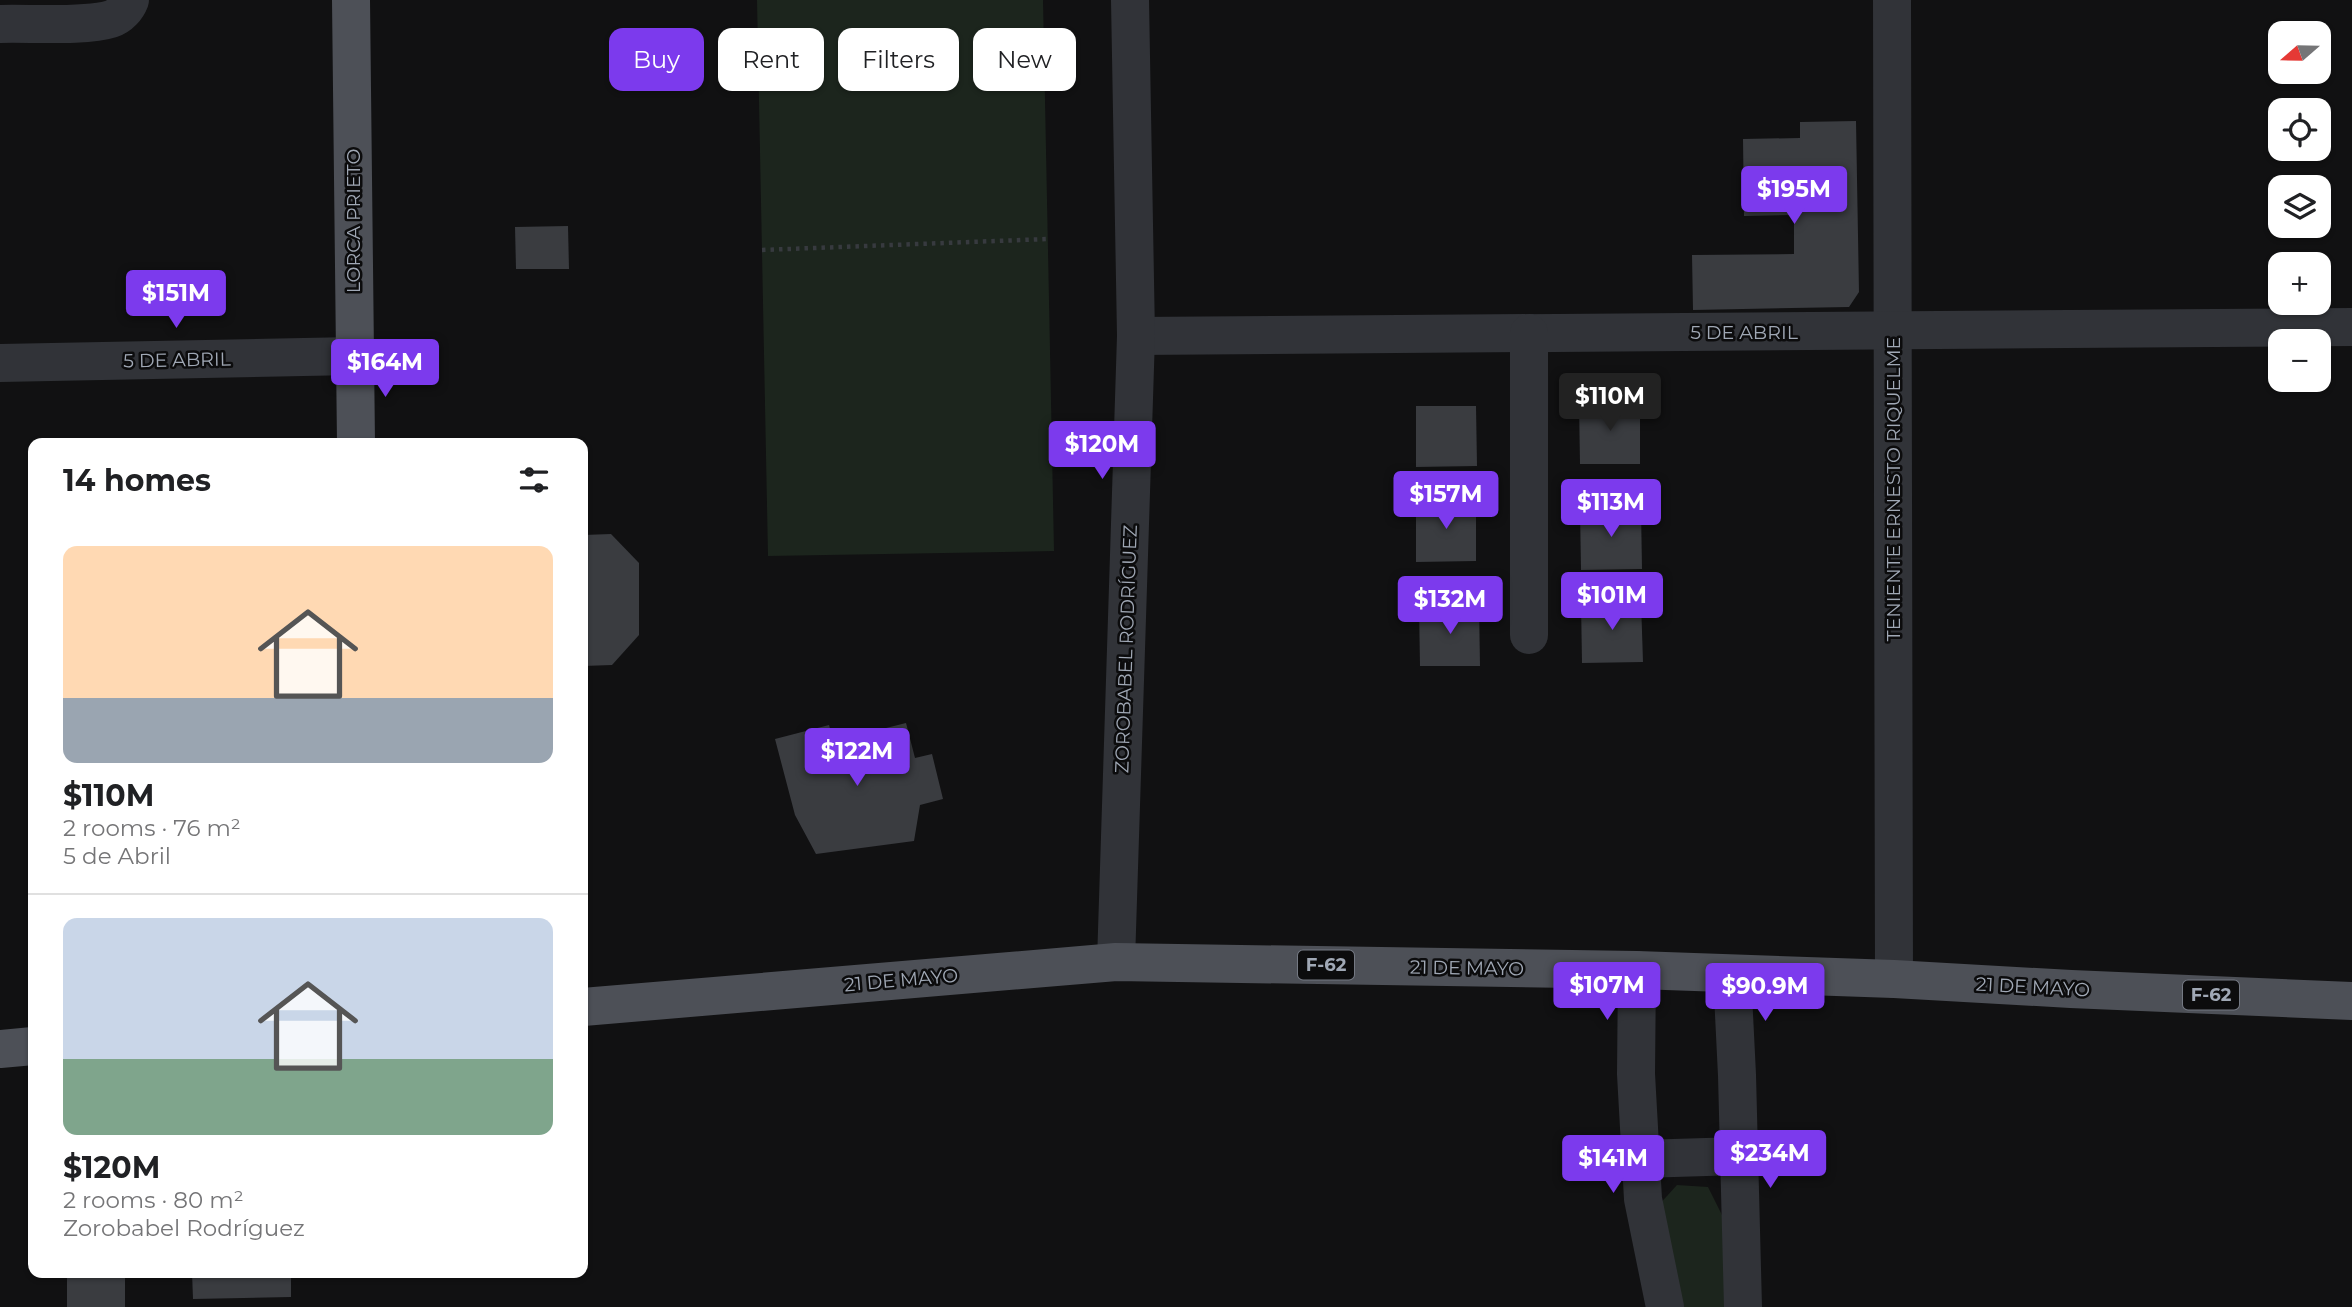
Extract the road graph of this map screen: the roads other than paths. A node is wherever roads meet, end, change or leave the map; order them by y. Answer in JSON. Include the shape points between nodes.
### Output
{"nodes":[{"id":1,"x":130,"y":0,"type":"edge"},
{"id":2,"x":351,"y":0,"type":"edge"},
{"id":3,"x":1130,"y":0,"type":"edge"},
{"id":4,"x":1892,"y":0,"type":"edge"},
{"id":5,"x":0,"y":24,"type":"edge"},
{"id":6,"x":2352,"y":327,"type":"edge"},
{"id":7,"x":1893,"y":331,"type":"junction"},
{"id":8,"x":1529,"y":333,"type":"junction"},
{"id":9,"x":1136,"y":336,"type":"junction"},
{"id":10,"x":354,"y":356,"type":"junction"},
{"id":11,"x":0,"y":363,"type":"edge"},
{"id":12,"x":356,"y":438,"type":"edge"},
{"id":13,"x":1529,"y":635,"type":"dead end"},
{"id":14,"x":1116,"y":962,"type":"junction"},
{"id":15,"x":1637,"y":970,"type":"junction"},
{"id":16,"x":1732,"y":974,"type":"junction"},
{"id":17,"x":1894,"y":979,"type":"junction"},
{"id":18,"x":2352,"y":1001,"type":"edge"},
{"id":19,"x":588,"y":1007,"type":"edge"},
{"id":20,"x":28,"y":1046,"type":"edge"},
{"id":21,"x":0,"y":1049,"type":"edge"},
{"id":22,"x":1739,"y":1156,"type":"junction"},
{"id":23,"x":1641,"y":1159,"type":"junction"},
{"id":24,"x":1665,"y":1307,"type":"edge"},
{"id":25,"x":1743,"y":1307,"type":"edge"}],
"edges":[{"from":1,"to":5,"type":"street","via":[[114,18],[97,22]]},
{"from":2,"to":10,"type":"main road","name":"LORCA PRIETO"},
{"from":3,"to":9,"type":"street","name":"ZOROBABEL RODRÍGUEZ"},
{"from":4,"to":7,"type":"street","name":"TENIENTE ERNESTO RIQUELME"},
{"from":6,"to":7,"type":"street","name":"5 DE ABRIL"},
{"from":7,"to":8,"type":"street","name":"5 DE ABRIL"},
{"from":7,"to":17,"type":"street","name":"TENIENTE ERNESTO RIQUELME"},
{"from":8,"to":9,"type":"street","name":"5 DE ABRIL"},
{"from":8,"to":13,"type":"street"},
{"from":9,"to":14,"type":"street","name":"ZOROBABEL RODRÍGUEZ"},
{"from":10,"to":11,"type":"street","name":"5 DE ABRIL"},
{"from":10,"to":12,"type":"main road","name":"LORCA PRIETO"},
{"from":14,"to":15,"type":"main road","name":"21 DE MAYO","number":"F-62"},
{"from":14,"to":19,"type":"main road","name":"21 DE MAYO","number":"F-62"},
{"from":15,"to":16,"type":"main road","name":"21 DE MAYO","number":"F-62"},
{"from":15,"to":23,"type":"street"},
{"from":16,"to":17,"type":"main road","name":"21 DE MAYO","number":"F-62"},
{"from":16,"to":22,"type":"street"},
{"from":17,"to":18,"type":"main road","name":"21 DE MAYO","number":"F-62"},
{"from":20,"to":21,"type":"main road"},
{"from":22,"to":23,"type":"street"},
{"from":22,"to":25,"type":"street"},
{"from":23,"to":24,"type":"street","via":[[1643,1199]]}]}
